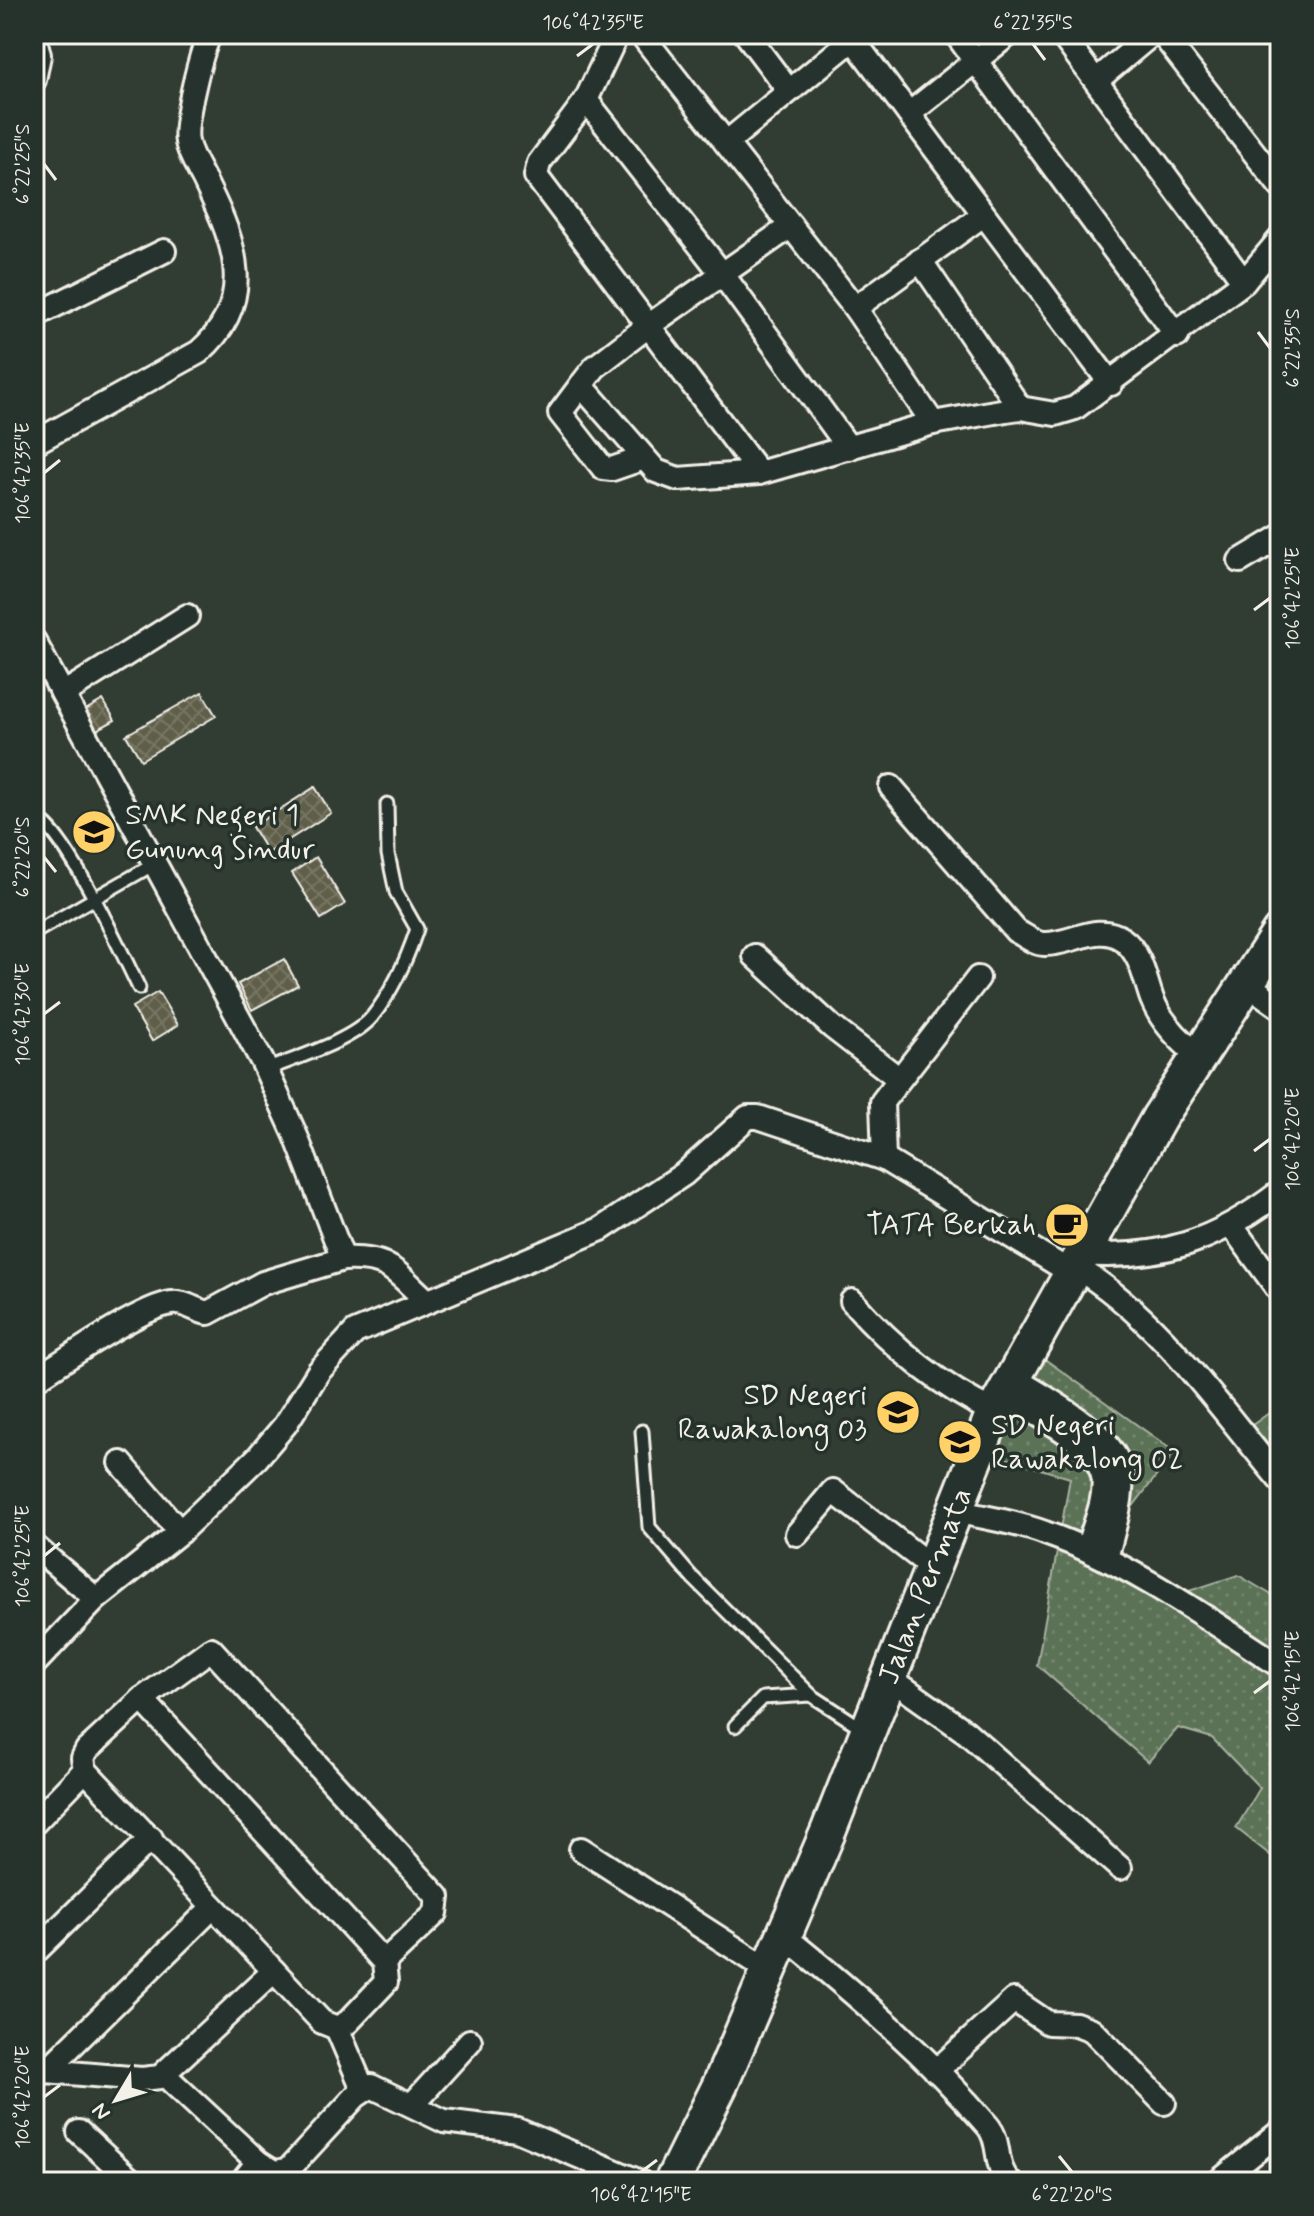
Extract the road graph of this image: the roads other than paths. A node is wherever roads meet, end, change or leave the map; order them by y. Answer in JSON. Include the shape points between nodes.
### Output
{"nodes":[{"id":1,"x":210,"y":34,"type":"edge"},
{"id":2,"x":617,"y":34,"type":"edge"},
{"id":3,"x":641,"y":34,"type":"edge"},
{"id":4,"x":746,"y":34,"type":"edge"},
{"id":5,"x":956,"y":34,"type":"edge"},
{"id":6,"x":1009,"y":34,"type":"edge"},
{"id":7,"x":1061,"y":34,"type":"edge"},
{"id":8,"x":1152,"y":34,"type":"edge"},
{"id":9,"x":1162,"y":34,"type":"edge"},
{"id":10,"x":34,"y":35,"type":"edge"},
{"id":11,"x":851,"y":37,"type":"edge"},
{"id":12,"x":977,"y":61,"type":"junction"},
{"id":13,"x":34,"y":80,"type":"edge"},
{"id":14,"x":1097,"y":80,"type":"junction"},
{"id":15,"x":789,"y":91,"type":"junction"},
{"id":16,"x":586,"y":100,"type":"junction"},
{"id":17,"x":909,"y":114,"type":"junction"},
{"id":18,"x":726,"y":143,"type":"junction"},
{"id":19,"x":1280,"y":186,"type":"edge"},
{"id":20,"x":983,"y":215,"type":"junction"},
{"id":21,"x":791,"y":226,"type":"junction"},
{"id":22,"x":1280,"y":239,"type":"edge"},
{"id":23,"x":164,"y":251,"type":"dead end"},
{"id":24,"x":920,"y":260,"type":"junction"},
{"id":25,"x":723,"y":275,"type":"junction"},
{"id":26,"x":1244,"y":282,"type":"junction"},
{"id":27,"x":855,"y":308,"type":"junction"},
{"id":28,"x":34,"y":316,"type":"edge"},
{"id":29,"x":648,"y":326,"type":"junction"},
{"id":30,"x":1177,"y":336,"type":"junction"},
{"id":31,"x":1111,"y":384,"type":"junction"},
{"id":32,"x":581,"y":385,"type":"junction"},
{"id":33,"x":1020,"y":408,"type":"junction"},
{"id":34,"x":933,"y":423,"type":"junction"},
{"id":35,"x":34,"y":443,"type":"edge"},
{"id":36,"x":849,"y":448,"type":"junction"},
{"id":37,"x":644,"y":458,"type":"junction"},
{"id":38,"x":759,"y":473,"type":"junction"},
{"id":39,"x":1280,"y":537,"type":"edge"},
{"id":40,"x":1240,"y":561,"type":"dead end"},
{"id":41,"x":187,"y":616,"type":"dead end"},
{"id":42,"x":34,"y":641,"type":"edge"},
{"id":43,"x":63,"y":694,"type":"junction"},
{"id":44,"x":891,"y":787,"type":"dead end"},
{"id":45,"x":387,"y":804,"type":"dead end"},
{"id":46,"x":34,"y":818,"type":"edge"},
{"id":47,"x":156,"y":863,"type":"junction"},
{"id":48,"x":94,"y":898,"type":"junction"},
{"id":49,"x":1280,"y":932,"type":"edge"},
{"id":50,"x":34,"y":933,"type":"edge"},
{"id":51,"x":755,"y":956,"type":"dead end"},
{"id":52,"x":978,"y":978,"type":"dead end"},
{"id":53,"x":1246,"y":983,"type":"junction"},
{"id":54,"x":139,"y":988,"type":"dead end"},
{"id":55,"x":1280,"y":1007,"type":"edge"},
{"id":56,"x":1199,"y":1056,"type":"junction"},
{"id":57,"x":266,"y":1070,"type":"junction"},
{"id":58,"x":898,"y":1078,"type":"junction"},
{"id":59,"x":884,"y":1159,"type":"junction"},
{"id":60,"x":1280,"y":1192,"type":"edge"},
{"id":61,"x":1231,"y":1225,"type":"junction"},
{"id":62,"x":343,"y":1259,"type":"junction"},
{"id":63,"x":1075,"y":1264,"type":"junction"},
{"id":64,"x":1280,"y":1292,"type":"edge"},
{"id":65,"x":426,"y":1300,"type":"junction"},
{"id":66,"x":852,"y":1301,"type":"dead end"},
{"id":67,"x":34,"y":1380,"type":"edge"},
{"id":68,"x":1002,"y":1394,"type":"junction"},
{"id":69,"x":642,"y":1431,"type":"dead end"},
{"id":70,"x":121,"y":1463,"type":"dead end"},
{"id":71,"x":1280,"y":1480,"type":"edge"},
{"id":72,"x":956,"y":1511,"type":"junction"},
{"id":73,"x":180,"y":1532,"type":"junction"},
{"id":74,"x":797,"y":1534,"type":"dead end"},
{"id":75,"x":34,"y":1546,"type":"edge"},
{"id":76,"x":1097,"y":1554,"type":"junction"},
{"id":77,"x":933,"y":1568,"type":"junction"},
{"id":78,"x":96,"y":1599,"type":"junction"},
{"id":79,"x":34,"y":1664,"type":"edge"},
{"id":80,"x":1280,"y":1666,"type":"edge"},
{"id":81,"x":890,"y":1678,"type":"junction"},
{"id":82,"x":811,"y":1695,"type":"junction"},
{"id":83,"x":142,"y":1699,"type":"junction"},
{"id":84,"x":735,"y":1726,"type":"dead end"},
{"id":85,"x":869,"y":1733,"type":"junction"},
{"id":86,"x":85,"y":1770,"type":"junction"},
{"id":87,"x":34,"y":1823,"type":"edge"},
{"id":88,"x":151,"y":1838,"type":"junction"},
{"id":89,"x":581,"y":1849,"type":"dead end"},
{"id":90,"x":1120,"y":1868,"type":"dead end"},
{"id":91,"x":213,"y":1907,"type":"junction"},
{"id":92,"x":784,"y":1936,"type":"junction"},
{"id":93,"x":34,"y":1953,"type":"edge"},
{"id":94,"x":384,"y":1962,"type":"junction"},
{"id":95,"x":274,"y":1971,"type":"junction"},
{"id":96,"x":770,"y":1971,"type":"junction"},
{"id":97,"x":337,"y":2028,"type":"junction"},
{"id":98,"x":470,"y":2041,"type":"dead end"},
{"id":99,"x":39,"y":2071,"type":"edge"},
{"id":100,"x":936,"y":2071,"type":"junction"},
{"id":101,"x":172,"y":2082,"type":"dead end"},
{"id":102,"x":363,"y":2089,"type":"junction"},
{"id":103,"x":1164,"y":2103,"type":"dead end"},
{"id":104,"x":412,"y":2105,"type":"junction"},
{"id":105,"x":79,"y":2132,"type":"dead end"},
{"id":106,"x":1280,"y":2132,"type":"edge"},
{"id":107,"x":258,"y":2162,"type":"junction"},
{"id":108,"x":133,"y":2182,"type":"edge"},
{"id":109,"x":242,"y":2182,"type":"edge"},
{"id":110,"x":640,"y":2182,"type":"edge"},
{"id":111,"x":672,"y":2182,"type":"edge"},
{"id":112,"x":1010,"y":2182,"type":"edge"},
{"id":113,"x":1218,"y":2182,"type":"edge"}],
"edges":[{"from":1,"to":35,"type":"street","via":[[187,143],[232,244],[234,307],[216,338],[199,352]]},
{"from":2,"to":16,"type":"street"},
{"from":3,"to":18,"type":"street"},
{"from":4,"to":15,"type":"street"},
{"from":5,"to":12,"type":"street"},
{"from":6,"to":12,"type":"street"},
{"from":7,"to":14,"type":"street"},
{"from":8,"to":14,"type":"street"},
{"from":9,"to":19,"type":"street"},
{"from":10,"to":13,"type":"street","via":[[39,55]]},
{"from":11,"to":15,"type":"street"},
{"from":11,"to":17,"type":"street"},
{"from":12,"to":17,"type":"street"},
{"from":12,"to":30,"type":"street"},
{"from":14,"to":26,"type":"street"},
{"from":15,"to":18,"type":"street"},
{"from":16,"to":25,"type":"street"},
{"from":16,"to":29,"type":"street","via":[[539,163],[536,176]]},
{"from":17,"to":20,"type":"street"},
{"from":18,"to":21,"type":"street"},
{"from":20,"to":24,"type":"street"},
{"from":20,"to":31,"type":"street"},
{"from":21,"to":25,"type":"street"},
{"from":21,"to":27,"type":"street"},
{"from":22,"to":26,"type":"street"},
{"from":23,"to":28,"type":"street"},
{"from":24,"to":27,"type":"street"},
{"from":24,"to":33,"type":"street"},
{"from":25,"to":29,"type":"street"},
{"from":25,"to":36,"type":"street"},
{"from":26,"to":30,"type":"street"},
{"from":27,"to":34,"type":"street"},
{"from":29,"to":32,"type":"street","via":[[595,367]]},
{"from":29,"to":38,"type":"street"},
{"from":30,"to":31,"type":"street"},
{"from":31,"to":33,"type":"street","via":[[1075,408],[1055,414]]},
{"from":32,"to":37,"type":"street"},
{"from":32,"to":37,"type":"street","via":[[560,413],[599,466],[612,469]]},
{"from":33,"to":34,"type":"street"},
{"from":34,"to":36,"type":"street"},
{"from":36,"to":38,"type":"street"},
{"from":37,"to":38,"type":"street","via":[[656,471],[678,479]]},
{"from":39,"to":40,"type":"street"},
{"from":41,"to":43,"type":"street"},
{"from":42,"to":43,"type":"street"},
{"from":43,"to":47,"type":"street"},
{"from":44,"to":56,"type":"street","via":[[1016,931],[1042,944],[1097,932],[1121,938],[1135,952],[1166,1022]]},
{"from":45,"to":57,"type":"lane","via":[[388,854],[396,892],[417,929],[397,978],[370,1019]]},
{"from":46,"to":48,"type":"lane","via":[[49,824]]},
{"from":47,"to":48,"type":"lane"},
{"from":47,"to":57,"type":"street"},
{"from":48,"to":50,"type":"lane"},
{"from":48,"to":54,"type":"lane"},
{"from":49,"to":53,"type":"main road","name":"Jalan Permata"},
{"from":51,"to":58,"type":"street","via":[[832,1027]]},
{"from":52,"to":58,"type":"street"},
{"from":53,"to":55,"type":"street"},
{"from":53,"to":56,"type":"main road","name":"Jalan Permata"},
{"from":56,"to":63,"type":"main road","name":"Jalan Permata"},
{"from":57,"to":62,"type":"street"},
{"from":58,"to":59,"type":"street","via":[[882,1102]]},
{"from":59,"to":63,"type":"street"},
{"from":59,"to":65,"type":"street","via":[[748,1117],[684,1174],[601,1229]]},
{"from":60,"to":61,"type":"street"},
{"from":61,"to":63,"type":"street","via":[[1169,1251]]},
{"from":61,"to":64,"type":"street"},
{"from":62,"to":65,"type":"street","via":[[375,1258]]},
{"from":62,"to":67,"type":"street","via":[[263,1283],[208,1313],[180,1302],[165,1304]]},
{"from":63,"to":68,"type":"main road","name":"Jalan Permata"},
{"from":63,"to":71,"type":"street","via":[[1149,1327]]},
{"from":65,"to":73,"type":"street","via":[[355,1332],[319,1371],[274,1440]]},
{"from":66,"to":68,"type":"street","via":[[891,1345],[958,1395]]},
{"from":68,"to":72,"type":"main road","name":"Jalan Permata"},
{"from":68,"to":76,"type":"street","via":[[1074,1438],[1097,1463],[1103,1476]]},
{"from":69,"to":82,"type":"lane","via":[[649,1527]]},
{"from":70,"to":73,"type":"street"},
{"from":72,"to":76,"type":"street","via":[[1042,1532]]},
{"from":72,"to":77,"type":"main road","name":"Jalan Permata"},
{"from":73,"to":78,"type":"street"},
{"from":74,"to":77,"type":"street","via":[[833,1491]]},
{"from":75,"to":78,"type":"street"},
{"from":76,"to":80,"type":"street"},
{"from":77,"to":81,"type":"main road","name":"Jalan Permata"},
{"from":78,"to":79,"type":"street"},
{"from":81,"to":85,"type":"main road","name":"Jalan Permata"},
{"from":81,"to":90,"type":"street","via":[[966,1732]]},
{"from":82,"to":84,"type":"lane","via":[[763,1698]]},
{"from":82,"to":85,"type":"lane"},
{"from":83,"to":86,"type":"street","via":[[87,1750]]},
{"from":83,"to":94,"type":"street"},
{"from":83,"to":94,"type":"street","via":[[211,1649],[431,1887],[438,1897],[436,1913]]},
{"from":85,"to":92,"type":"main road","name":"Jalan Permata"},
{"from":86,"to":87,"type":"street"},
{"from":86,"to":88,"type":"street"},
{"from":88,"to":91,"type":"street"},
{"from":88,"to":93,"type":"street"},
{"from":89,"to":96,"type":"street"},
{"from":91,"to":95,"type":"street"},
{"from":91,"to":99,"type":"street"},
{"from":92,"to":96,"type":"main road","name":"Jalan Permata"},
{"from":92,"to":100,"type":"street"},
{"from":94,"to":97,"type":"street","via":[[386,1982]]},
{"from":95,"to":97,"type":"street","via":[[322,2022]]},
{"from":95,"to":99,"type":"street","via":[[160,2077]]},
{"from":96,"to":111,"type":"main road","name":"Jalan Permata"},
{"from":97,"to":102,"type":"street"},
{"from":98,"to":104,"type":"street"},
{"from":100,"to":103,"type":"street","via":[[1014,2000],[1048,2023],[1092,2030]]},
{"from":100,"to":112,"type":"street","via":[[993,2133],[1001,2171]]},
{"from":101,"to":107,"type":"street"},
{"from":102,"to":104,"type":"street","via":[[379,2088]]},
{"from":102,"to":107,"type":"street","via":[[288,2170],[274,2172]]},
{"from":104,"to":110,"type":"street","via":[[444,2121],[517,2130]]},
{"from":105,"to":108,"type":"street"},
{"from":106,"to":113,"type":"street"},
{"from":107,"to":109,"type":"street"}]}
